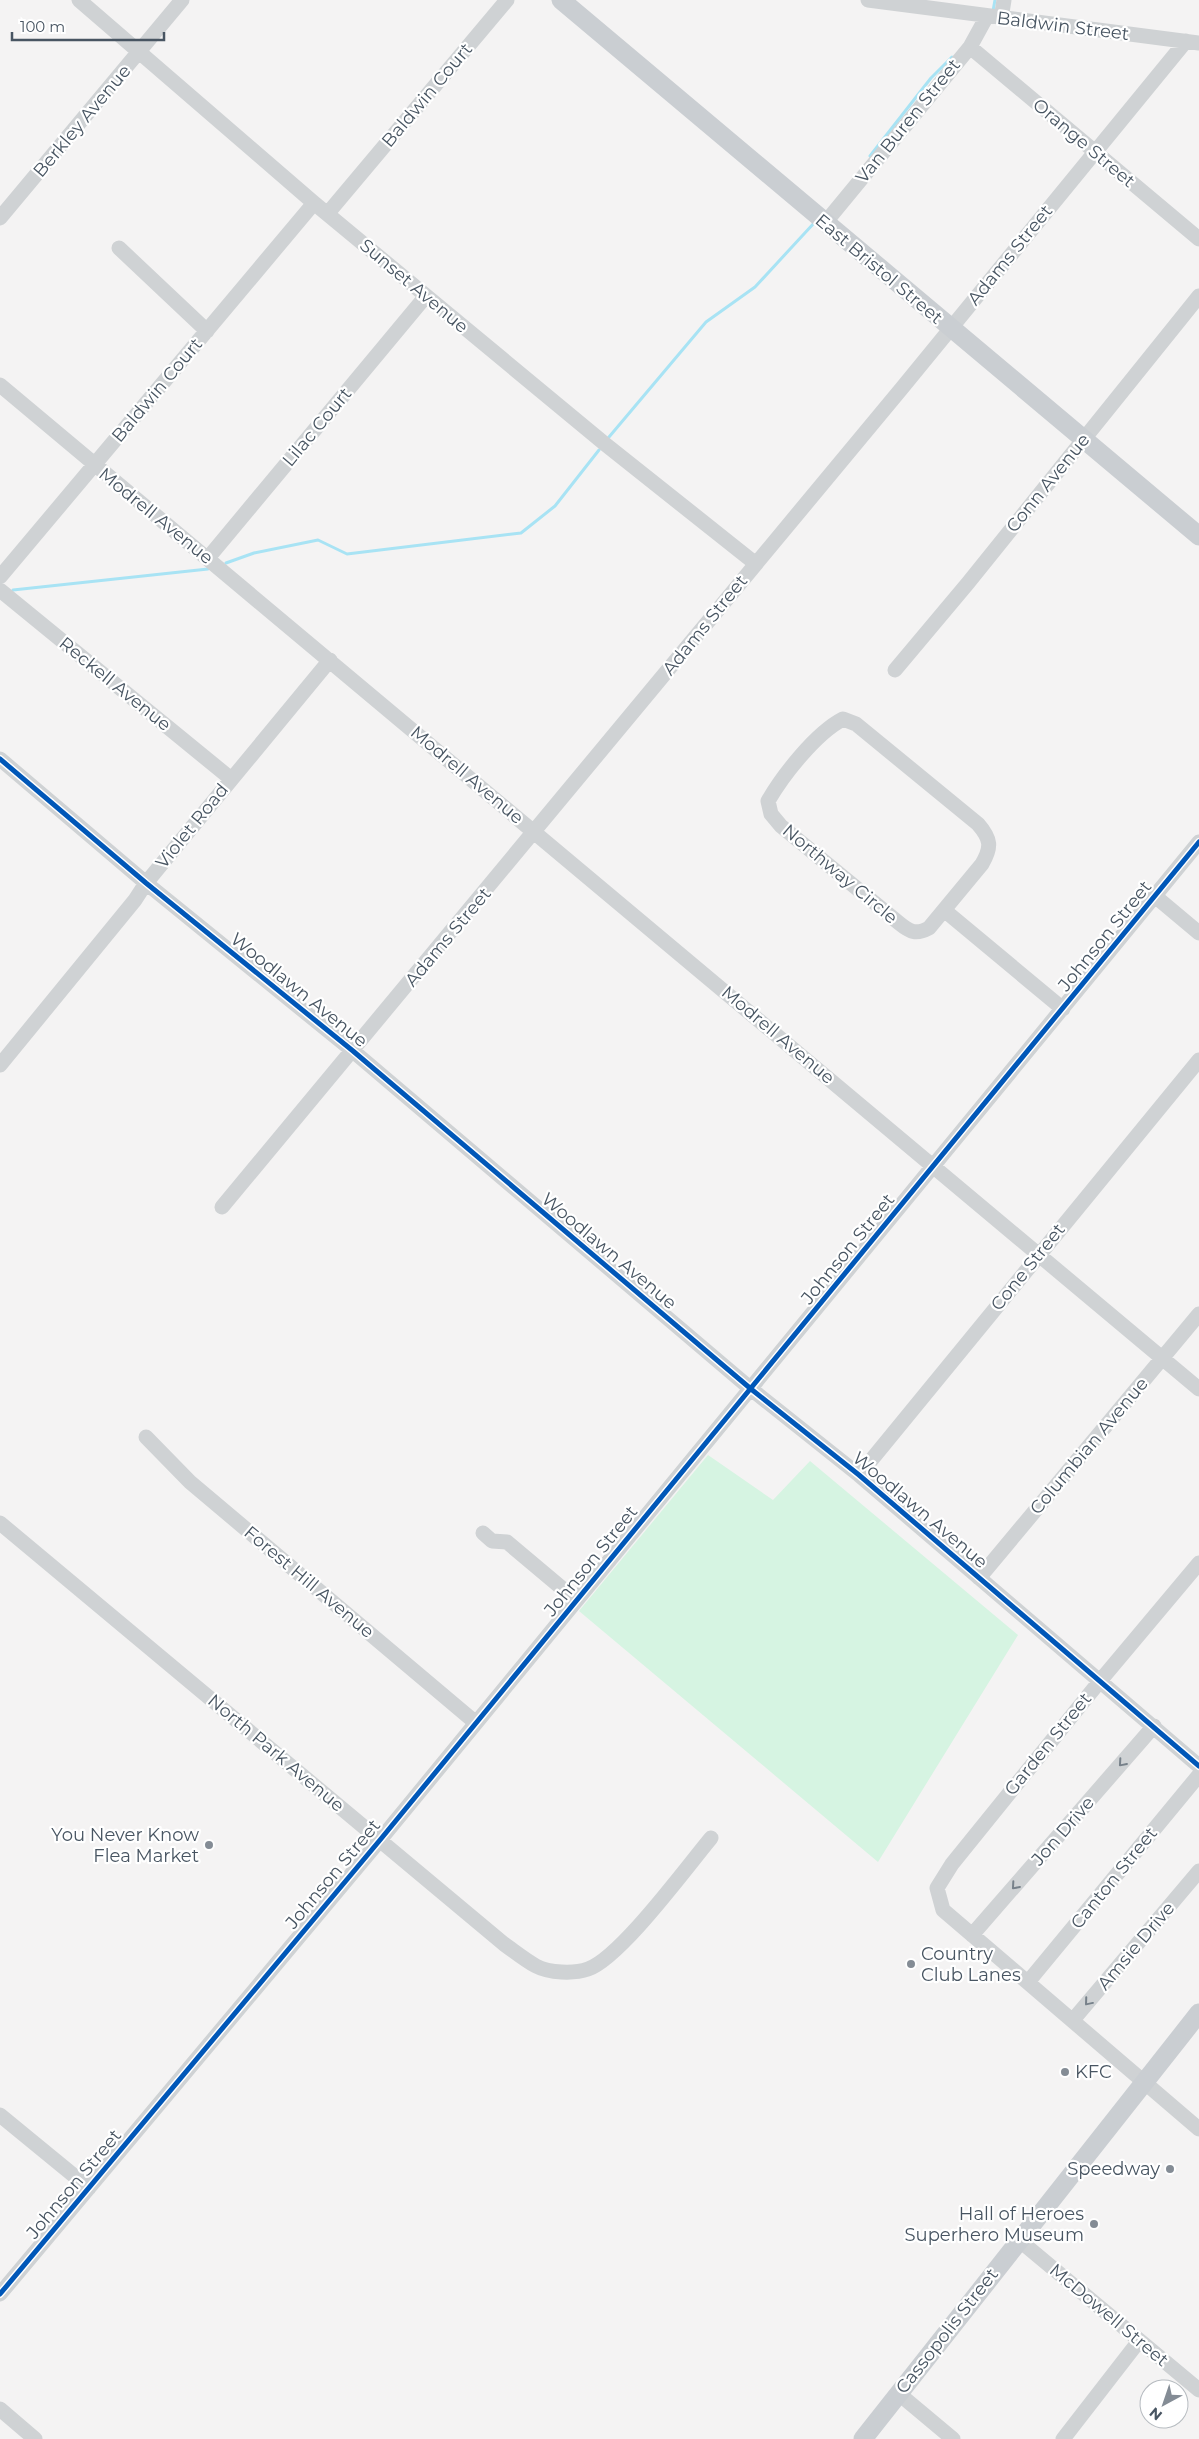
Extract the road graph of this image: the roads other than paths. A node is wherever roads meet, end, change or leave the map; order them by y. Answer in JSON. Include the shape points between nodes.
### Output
{"nodes":[{"id":1,"x":79,"y":0,"type":"edge"},
{"id":2,"x":182,"y":0,"type":"edge"},
{"id":3,"x":507,"y":0,"type":"edge"},
{"id":4,"x":561,"y":0,"type":"edge"},
{"id":5,"x":868,"y":0,"type":"edge"},
{"id":6,"x":1004,"y":0,"type":"edge"},
{"id":7,"x":994,"y":18,"type":"junction"},
{"id":8,"x":1193,"y":42,"type":"edge"},
{"id":9,"x":970,"y":47,"type":"junction"},
{"id":10,"x":140,"y":52,"type":"junction"},
{"id":11,"x":1095,"y":152,"type":"junction"},
{"id":12,"x":314,"y":203,"type":"junction"},
{"id":13,"x":328,"y":213,"type":"junction"},
{"id":14,"x":0,"y":218,"type":"edge"},
{"id":15,"x":825,"y":223,"type":"junction"},
{"id":16,"x":1199,"y":239,"type":"edge"},
{"id":17,"x":119,"y":248,"type":"dead end"},
{"id":18,"x":426,"y":296,"type":"junction"},
{"id":19,"x":1199,"y":296,"type":"edge"},
{"id":20,"x":950,"y":329,"type":"junction"},
{"id":21,"x":207,"y":331,"type":"junction"},
{"id":22,"x":0,"y":385,"type":"edge"},
{"id":23,"x":1083,"y":439,"type":"junction"},
{"id":24,"x":95,"y":465,"type":"junction"},
{"id":25,"x":1199,"y":536,"type":"edge"},
{"id":26,"x":208,"y":558,"type":"junction"},
{"id":27,"x":756,"y":564,"type":"junction"},
{"id":28,"x":0,"y":577,"type":"edge"},
{"id":29,"x":0,"y":590,"type":"edge"},
{"id":30,"x":330,"y":660,"type":"junction"},
{"id":31,"x":895,"y":670,"type":"dead end"},
{"id":32,"x":0,"y":759,"type":"edge"},
{"id":33,"x":230,"y":778,"type":"junction"},
{"id":34,"x":536,"y":832,"type":"junction"},
{"id":35,"x":1199,"y":842,"type":"edge"},
{"id":36,"x":146,"y":883,"type":"junction"},
{"id":37,"x":1156,"y":897,"type":"junction"},
{"id":38,"x":944,"y":910,"type":"junction"},
{"id":39,"x":1199,"y":934,"type":"edge"},
{"id":40,"x":1063,"y":1008,"type":"junction"},
{"id":41,"x":353,"y":1051,"type":"junction"},
{"id":42,"x":1199,"y":1060,"type":"edge"},
{"id":43,"x":0,"y":1064,"type":"edge"},
{"id":44,"x":934,"y":1166,"type":"junction"},
{"id":45,"x":222,"y":1207,"type":"dead end"},
{"id":46,"x":1038,"y":1254,"type":"junction"},
{"id":47,"x":1199,"y":1314,"type":"edge"},
{"id":48,"x":1163,"y":1359,"type":"junction"},
{"id":49,"x":750,"y":1389,"type":"junction"},
{"id":50,"x":1199,"y":1389,"type":"edge"},
{"id":51,"x":146,"y":1437,"type":"dead end"},
{"id":52,"x":858,"y":1475,"type":"junction"},
{"id":53,"x":0,"y":1523,"type":"edge"},
{"id":54,"x":483,"y":1533,"type":"dead end"},
{"id":55,"x":1199,"y":1564,"type":"edge"},
{"id":56,"x":979,"y":1578,"type":"junction"},
{"id":57,"x":576,"y":1600,"type":"junction"},
{"id":58,"x":1100,"y":1681,"type":"junction"},
{"id":59,"x":476,"y":1723,"type":"junction"},
{"id":60,"x":1154,"y":1726,"type":"junction"},
{"id":61,"x":1199,"y":1766,"type":"edge"},
{"id":62,"x":1199,"y":1774,"type":"edge"},
{"id":63,"x":711,"y":1838,"type":"dead end"},
{"id":64,"x":380,"y":1840,"type":"junction"},
{"id":65,"x":1199,"y":1872,"type":"edge"},
{"id":66,"x":972,"y":1935,"type":"junction"},
{"id":67,"x":1028,"y":1982,"type":"junction"},
{"id":68,"x":1199,"y":2013,"type":"edge"},
{"id":69,"x":1073,"y":2020,"type":"junction"},
{"id":70,"x":1144,"y":2082,"type":"junction"},
{"id":71,"x":0,"y":2115,"type":"edge"},
{"id":72,"x":1199,"y":2129,"type":"edge"},
{"id":73,"x":89,"y":2188,"type":"junction"},
{"id":74,"x":1019,"y":2240,"type":"junction"},
{"id":75,"x":0,"y":2294,"type":"edge"},
{"id":76,"x":1139,"y":2341,"type":"junction"},
{"id":77,"x":1199,"y":2390,"type":"edge"},
{"id":78,"x":898,"y":2393,"type":"junction"},
{"id":79,"x":0,"y":2409,"type":"edge"},
{"id":80,"x":35,"y":2439,"type":"edge"},
{"id":81,"x":863,"y":2439,"type":"edge"},
{"id":82,"x":953,"y":2439,"type":"edge"},
{"id":83,"x":1062,"y":2439,"type":"edge"}],
"edges":[{"from":1,"to":10,"type":"street","name":"Sunset Avenue"},
{"from":2,"to":10,"type":"street","name":"Berkley Avenue"},
{"from":3,"to":13,"type":"street","name":"Baldwin Court"},
{"from":4,"to":15,"type":"main road","name":"East Bristol Street"},
{"from":5,"to":7,"type":"street","name":"Baldwin Street"},
{"from":6,"to":7,"type":"street","name":"Van Buren Street"},
{"from":7,"to":8,"type":"street","name":"Baldwin Street"},
{"from":7,"to":9,"type":"street","name":"Van Buren Street"},
{"from":8,"to":11,"type":"street","name":"Adams Street"},
{"from":9,"to":11,"type":"street","name":"Orange Street"},
{"from":9,"to":15,"type":"street","name":"Van Buren Street"},
{"from":10,"to":12,"type":"street","name":"Sunset Avenue"},
{"from":10,"to":14,"type":"street","name":"Berkley Avenue"},
{"from":11,"to":16,"type":"street","name":"Orange Street"},
{"from":11,"to":20,"type":"street","name":"Adams Street"},
{"from":12,"to":13,"type":"street","name":"Sunset Avenue"},
{"from":12,"to":21,"type":"street","name":"Baldwin Court"},
{"from":13,"to":18,"type":"street","name":"Sunset Avenue"},
{"from":15,"to":20,"type":"main road","name":"East Bristol Street"},
{"from":17,"to":21,"type":"street"},
{"from":18,"to":26,"type":"street","name":"Lilac Court"},
{"from":18,"to":27,"type":"street","name":"Sunset Avenue"},
{"from":19,"to":23,"type":"street","name":"Conn Avenue"},
{"from":20,"to":23,"type":"main road","name":"East Bristol Street"},
{"from":20,"to":27,"type":"street","name":"Adams Street"},
{"from":21,"to":24,"type":"street","name":"Baldwin Court"},
{"from":22,"to":24,"type":"street","name":"Modrell Avenue"},
{"from":23,"to":25,"type":"main road","name":"East Bristol Street"},
{"from":23,"to":31,"type":"street","name":"Conn Avenue"},
{"from":24,"to":26,"type":"street","name":"Modrell Avenue"},
{"from":24,"to":28,"type":"street","name":"Baldwin Court"},
{"from":26,"to":30,"type":"street","name":"Modrell Avenue"},
{"from":27,"to":34,"type":"street","name":"Adams Street"},
{"from":29,"to":33,"type":"street","name":"Reckell Avenue"},
{"from":30,"to":33,"type":"street","name":"Violet Road"},
{"from":30,"to":34,"type":"street","name":"Modrell Avenue"},
{"from":32,"to":36,"type":"street","name":"Woodlawn Avenue"},
{"from":33,"to":36,"type":"street","name":"Violet Road"},
{"from":34,"to":41,"type":"street","name":"Adams Street"},
{"from":34,"to":44,"type":"street","name":"Modrell Avenue"},
{"from":35,"to":37,"type":"street","name":"Johnson Street"},
{"from":36,"to":41,"type":"street","name":"Woodlawn Avenue"},
{"from":36,"to":43,"type":"street","name":"Violet Road"},
{"from":37,"to":39,"type":"street"},
{"from":37,"to":40,"type":"street","name":"Johnson Street"},
{"from":38,"to":38,"type":"street","name":"Northway Circle","via":[[929,928],[920,933],[910,932],[770,814],[768,801],[774,791],[827,728],[843,719],[850,720],[987,834],[989,852]]},
{"from":38,"to":40,"type":"street"},
{"from":40,"to":44,"type":"street","name":"Johnson Street"},
{"from":41,"to":45,"type":"street","name":"Adams Street"},
{"from":41,"to":49,"type":"street","name":"Woodlawn Avenue"},
{"from":42,"to":46,"type":"street","name":"Cone Street"},
{"from":44,"to":46,"type":"street","name":"Modrell Avenue"},
{"from":44,"to":49,"type":"street","name":"Johnson Street"},
{"from":46,"to":48,"type":"street","name":"Modrell Avenue"},
{"from":46,"to":52,"type":"street","name":"Cone Street"},
{"from":47,"to":48,"type":"street","name":"Columbian Avenue"},
{"from":48,"to":50,"type":"street","name":"Modrell Avenue"},
{"from":48,"to":56,"type":"street","name":"Columbian Avenue"},
{"from":49,"to":52,"type":"street","name":"Woodlawn Avenue"},
{"from":49,"to":57,"type":"street","name":"Johnson Street"},
{"from":51,"to":59,"type":"street","name":"Forest Hill Avenue","via":[[190,1482]]},
{"from":52,"to":56,"type":"street","name":"Woodlawn Avenue"},
{"from":53,"to":64,"type":"street","name":"North Park Avenue"},
{"from":54,"to":57,"type":"street","via":[[492,1540],[507,1542]]},
{"from":55,"to":58,"type":"street","name":"Garden Street"},
{"from":56,"to":58,"type":"street","name":"Woodlawn Avenue"},
{"from":57,"to":59,"type":"street","name":"Johnson Street"},
{"from":58,"to":60,"type":"street","name":"Woodlawn Avenue"},
{"from":58,"to":66,"type":"street","name":"Garden Street","via":[[952,1864],[937,1888],[942,1910]]},
{"from":59,"to":64,"type":"street","name":"Johnson Street"},
{"from":60,"to":61,"type":"street","name":"Woodlawn Avenue"},
{"from":60,"to":66,"type":"street","name":"Jon Drive","one_way":true},
{"from":62,"to":67,"type":"street","name":"Canton Street"},
{"from":63,"to":64,"type":"street","name":"North Park Avenue","via":[[622,1944],[601,1963],[587,1970],[563,1972],[536,1966],[504,1944]]},
{"from":64,"to":73,"type":"street","name":"Johnson Street"},
{"from":65,"to":69,"type":"street","name":"Amsie Drive","one_way":true},
{"from":66,"to":67,"type":"street"},
{"from":67,"to":69,"type":"street"},
{"from":68,"to":70,"type":"main road","name":"Cassopolis Street"},
{"from":69,"to":70,"type":"street"},
{"from":70,"to":72,"type":"street"},
{"from":70,"to":74,"type":"main road","name":"Cassopolis Street"},
{"from":71,"to":73,"type":"street"},
{"from":73,"to":75,"type":"street","name":"Johnson Street"},
{"from":74,"to":76,"type":"street","name":"McDowell Street"},
{"from":74,"to":78,"type":"main road","name":"Cassopolis Street"},
{"from":76,"to":77,"type":"street","name":"McDowell Street"},
{"from":76,"to":83,"type":"street"},
{"from":78,"to":81,"type":"main road","name":"Cassopolis Street"},
{"from":78,"to":82,"type":"street"},
{"from":79,"to":80,"type":"street"}]}
